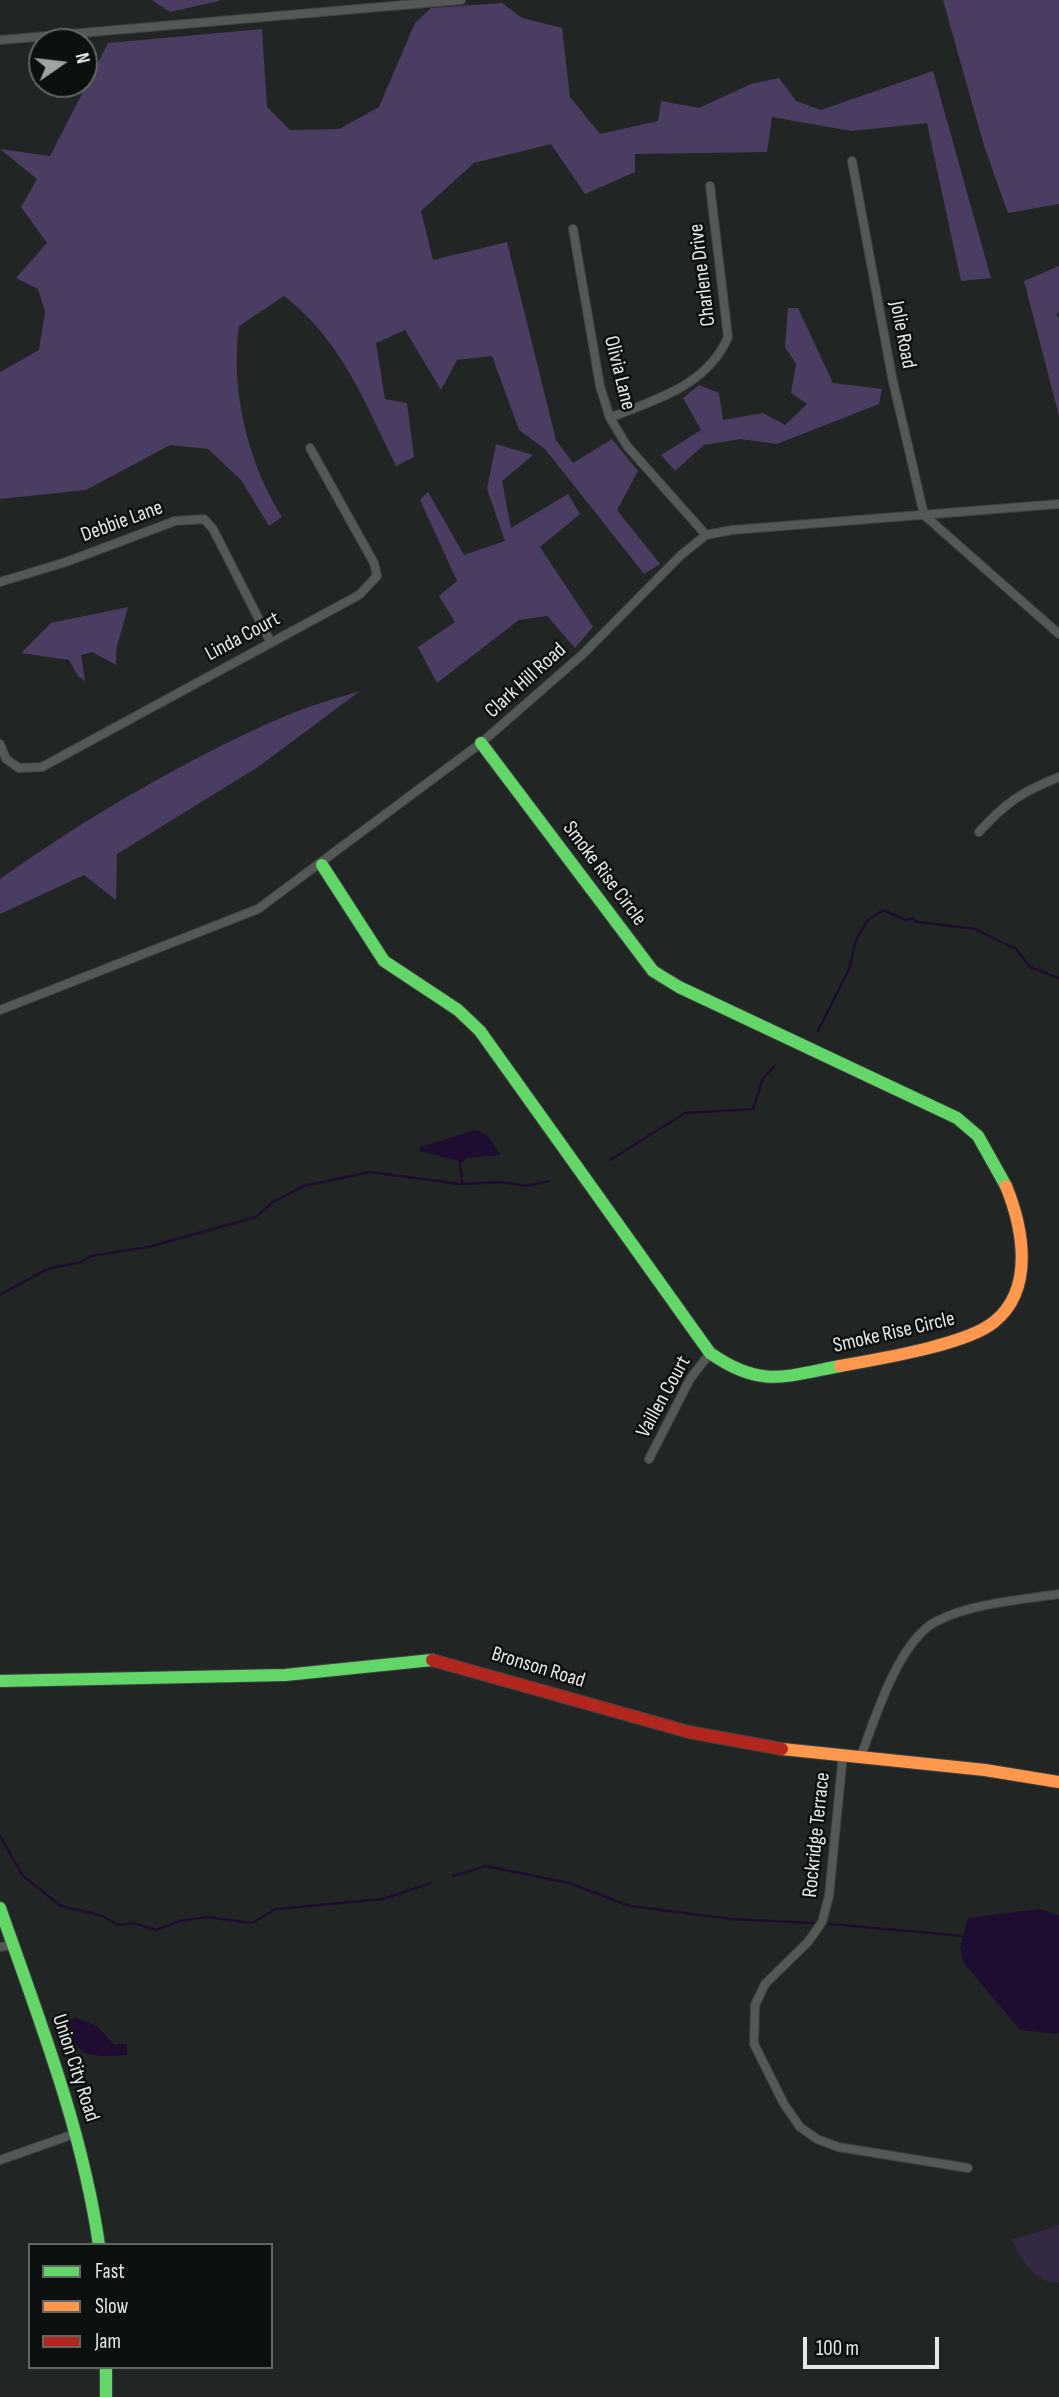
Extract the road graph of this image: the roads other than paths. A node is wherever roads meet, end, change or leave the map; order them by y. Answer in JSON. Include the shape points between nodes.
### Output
{"nodes":[{"id":1,"x":461,"y":0,"type":"edge"},
{"id":2,"x":0,"y":40,"type":"edge"},
{"id":3,"x":852,"y":161,"type":"dead end"},
{"id":4,"x":710,"y":186,"type":"dead end"},
{"id":5,"x":573,"y":229,"type":"dead end"},
{"id":6,"x":610,"y":418,"type":"junction"},
{"id":7,"x":310,"y":448,"type":"dead end"},
{"id":8,"x":1059,"y":504,"type":"edge"},
{"id":9,"x":923,"y":515,"type":"junction"},
{"id":10,"x":706,"y":535,"type":"junction"},
{"id":11,"x":0,"y":582,"type":"edge"},
{"id":12,"x":1059,"y":634,"type":"edge"},
{"id":13,"x":270,"y":642,"type":"junction"},
{"id":14,"x":0,"y":744,"type":"edge"},
{"id":15,"x":481,"y":744,"type":"junction"},
{"id":16,"x":1059,"y":777,"type":"edge"},
{"id":17,"x":979,"y":832,"type":"dead end"},
{"id":18,"x":322,"y":865,"type":"junction"},
{"id":19,"x":0,"y":1010,"type":"edge"},
{"id":20,"x":710,"y":1353,"type":"junction"},
{"id":21,"x":649,"y":1459,"type":"dead end"},
{"id":22,"x":1059,"y":1594,"type":"edge"},
{"id":23,"x":0,"y":1682,"type":"edge"},
{"id":24,"x":843,"y":1754,"type":"junction"},
{"id":25,"x":860,"y":1756,"type":"junction"},
{"id":26,"x":1059,"y":1782,"type":"edge"},
{"id":27,"x":0,"y":1908,"type":"edge"},
{"id":28,"x":6,"y":1946,"type":"edge"},
{"id":29,"x":77,"y":2133,"type":"junction"},
{"id":30,"x":0,"y":2160,"type":"edge"},
{"id":31,"x":968,"y":2168,"type":"dead end"},
{"id":32,"x":99,"y":2243,"type":"edge"},
{"id":33,"x":106,"y":2369,"type":"edge"},
{"id":34,"x":106,"y":2397,"type":"edge"}],
"edges":[{"from":1,"to":2,"type":"street"},
{"from":3,"to":9,"type":"street","name":"Jolie Road"},
{"from":4,"to":6,"type":"street","name":"Charlene Drive","via":[[728,337],[720,356],[681,388]]},
{"from":5,"to":6,"type":"street","name":"Olivia Lane","via":[[600,386]]},
{"from":6,"to":10,"type":"street","name":"Olivia Lane","via":[[627,446]]},
{"from":7,"to":13,"type":"street","name":"Linda Court","via":[[377,576],[359,595]]},
{"from":8,"to":9,"type":"street"},
{"from":9,"to":10,"type":"street"},
{"from":9,"to":12,"type":"street"},
{"from":10,"to":15,"type":"street","name":"Clark Hill Road"},
{"from":11,"to":13,"type":"street","name":"Debbie Lane","via":[[175,521],[204,519]]},
{"from":13,"to":14,"type":"street","name":"Linda Court","via":[[42,767],[19,768],[6,759]]},
{"from":15,"to":18,"type":"street","name":"Clark Hill Road"},
{"from":15,"to":20,"type":"street","name":"Smoke Rise Circle","via":[[653,971],[679,988],[965,1124],[988,1150],[1005,1184],[1020,1238],[1020,1281],[1009,1307],[990,1326],[958,1340],[779,1379],[736,1371]]},
{"from":16,"to":17,"type":"street","via":[[1003,805]]},
{"from":18,"to":19,"type":"street","name":"Clark Hill Road","via":[[258,909]]},
{"from":18,"to":20,"type":"street","name":"Smoke Rise Circle","via":[[384,961],[473,1021]]},
{"from":20,"to":21,"type":"street","name":"Vaillen Court","via":[[690,1379]]},
{"from":22,"to":25,"type":"street","via":[[960,1613],[930,1626],[917,1637],[900,1666]]},
{"from":23,"to":24,"type":"street","name":"Bronson Road","via":[[285,1675],[436,1660],[689,1732],[770,1748]]},
{"from":24,"to":25,"type":"street","name":"Bronson Road"},
{"from":24,"to":31,"type":"street","name":"Rockridge Terrace","via":[[822,1922],[765,1984],[755,2005],[754,2044],[784,2104],[800,2127],[817,2139],[838,2147]]},
{"from":25,"to":26,"type":"street","name":"Bronson Road"},
{"from":27,"to":28,"type":"street","name":"Union City Road"},
{"from":28,"to":29,"type":"street","name":"Union City Road"},
{"from":29,"to":30,"type":"street"},
{"from":29,"to":32,"type":"street","name":"Union City Road"},
{"from":33,"to":34,"type":"street"}]}
